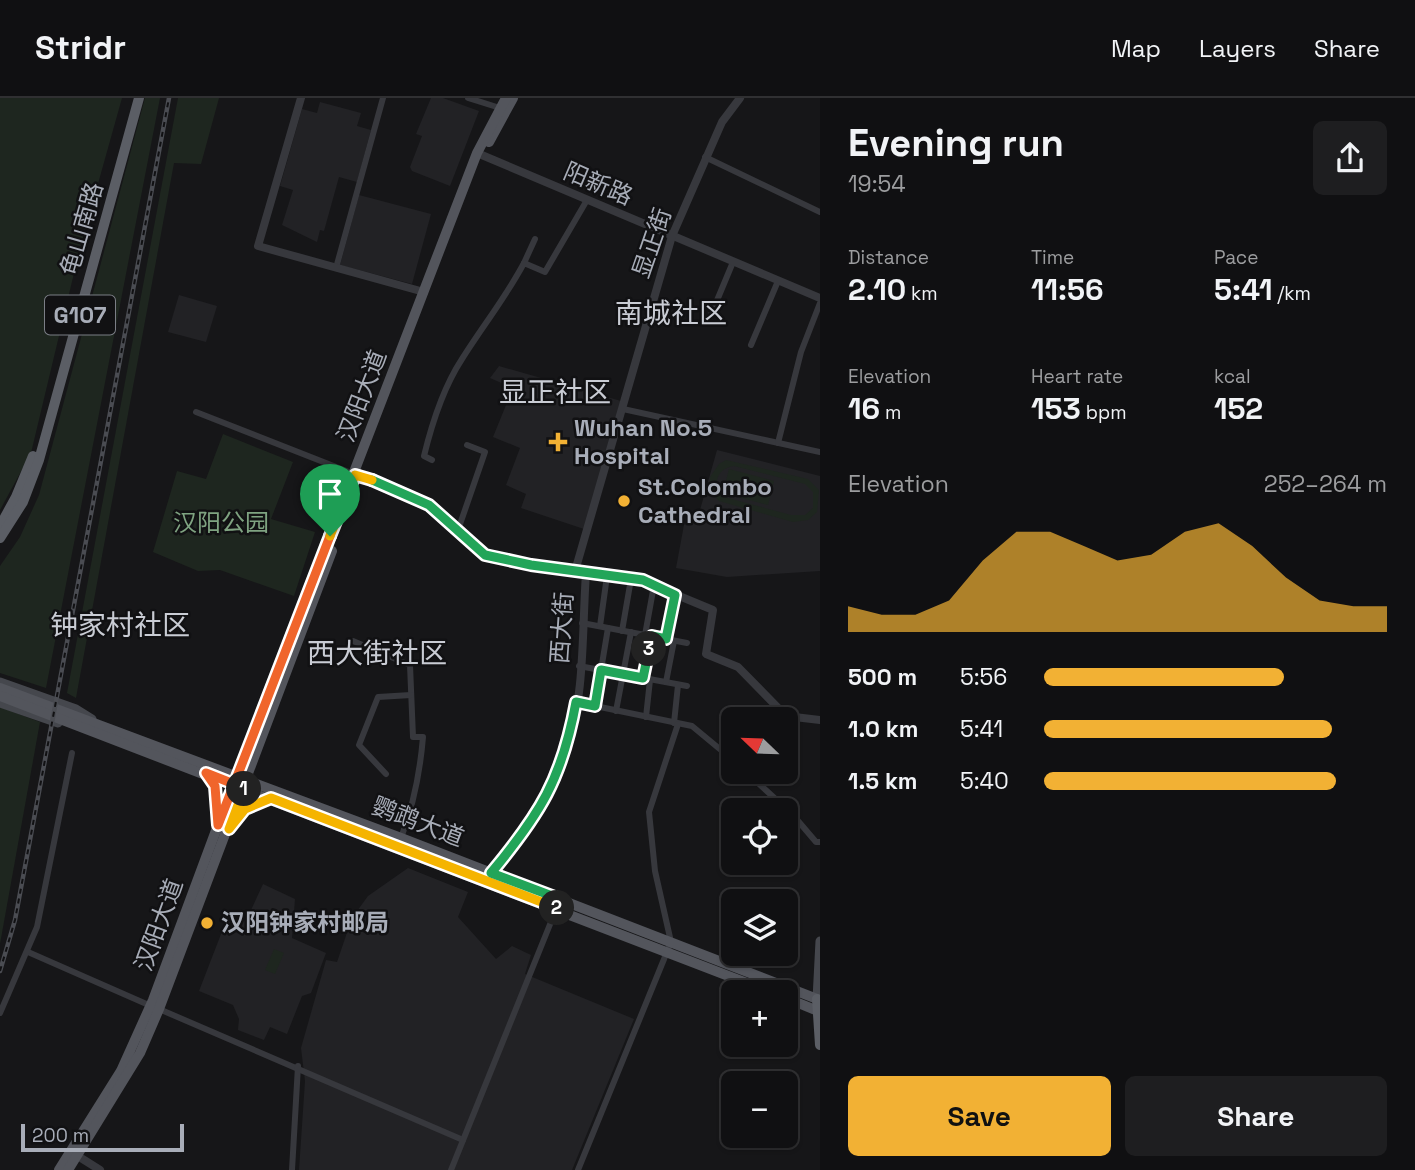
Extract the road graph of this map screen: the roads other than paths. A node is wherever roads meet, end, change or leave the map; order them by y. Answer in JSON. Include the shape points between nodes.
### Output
{"nodes":[{"id":1,"x":132,"y":98,"type":"edge"},
{"id":2,"x":139,"y":98,"type":"edge"},
{"id":3,"x":300,"y":98,"type":"edge"},
{"id":4,"x":383,"y":98,"type":"edge"},
{"id":5,"x":468,"y":98,"type":"edge"},
{"id":6,"x":506,"y":98,"type":"edge"},
{"id":7,"x":513,"y":98,"type":"edge"},
{"id":8,"x":740,"y":98,"type":"edge"},
{"id":9,"x":500,"y":108,"type":"junction"},
{"id":10,"x":480,"y":154,"type":"junction"},
{"id":11,"x":705,"y":157,"type":"junction"},
{"id":12,"x":587,"y":200,"type":"junction"},
{"id":13,"x":820,"y":212,"type":"edge"},
{"id":14,"x":672,"y":236,"type":"junction"},
{"id":15,"x":536,"y":239,"type":"dead end"},
{"id":16,"x":524,"y":262,"type":"junction"},
{"id":17,"x":733,"y":262,"type":"junction"},
{"id":18,"x":336,"y":268,"type":"junction"},
{"id":19,"x":778,"y":281,"type":"junction"},
{"id":20,"x":424,"y":292,"type":"junction"},
{"id":21,"x":820,"y":300,"type":"edge"},
{"id":22,"x":708,"y":322,"type":"dead end"},
{"id":23,"x":751,"y":345,"type":"dead end"},
{"id":24,"x":623,"y":409,"type":"junction"},
{"id":25,"x":196,"y":412,"type":"dead end"},
{"id":26,"x":778,"y":443,"type":"junction"},
{"id":27,"x":467,"y":445,"type":"dead end"},
{"id":28,"x":820,"y":452,"type":"edge"},
{"id":29,"x":432,"y":460,"type":"dead end"},
{"id":30,"x":357,"y":475,"type":"junction"},
{"id":31,"x":4,"y":527,"type":"edge"},
{"id":32,"x":457,"y":530,"type":"junction"},
{"id":33,"x":0,"y":538,"type":"edge"},
{"id":34,"x":0,"y":545,"type":"edge"},
{"id":35,"x":575,"y":571,"type":"junction"},
{"id":36,"x":586,"y":573,"type":"junction"},
{"id":37,"x":607,"y":576,"type":"junction"},
{"id":38,"x":631,"y":579,"type":"junction"},
{"id":39,"x":654,"y":585,"type":"junction"},
{"id":40,"x":675,"y":595,"type":"junction"},
{"id":41,"x":582,"y":622,"type":"junction"},
{"id":42,"x":600,"y":626,"type":"junction"},
{"id":43,"x":608,"y":628,"type":"junction"},
{"id":44,"x":622,"y":631,"type":"junction"},
{"id":45,"x":631,"y":632,"type":"junction"},
{"id":46,"x":649,"y":636,"type":"junction"},
{"id":47,"x":353,"y":640,"type":"dead end"},
{"id":48,"x":670,"y":640,"type":"junction"},
{"id":49,"x":687,"y":643,"type":"dead end"},
{"id":50,"x":579,"y":666,"type":"junction"},
{"id":51,"x":601,"y":670,"type":"junction"},
{"id":52,"x":623,"y":674,"type":"junction"},
{"id":53,"x":647,"y":679,"type":"junction"},
{"id":54,"x":0,"y":682,"type":"edge"},
{"id":55,"x":666,"y":682,"type":"junction"},
{"id":56,"x":678,"y":685,"type":"junction"},
{"id":57,"x":687,"y":686,"type":"dead end"},
{"id":58,"x":0,"y":688,"type":"edge"},
{"id":59,"x":0,"y":695,"type":"edge"},
{"id":60,"x":411,"y":695,"type":"junction"},
{"id":61,"x":576,"y":702,"type":"junction"},
{"id":62,"x":0,"y":703,"type":"edge"},
{"id":63,"x":595,"y":706,"type":"junction"},
{"id":64,"x":616,"y":711,"type":"junction"},
{"id":65,"x":646,"y":717,"type":"junction"},
{"id":66,"x":820,"y":720,"type":"edge"},
{"id":67,"x":676,"y":723,"type":"junction"},
{"id":68,"x":107,"y":732,"type":"junction"},
{"id":69,"x":721,"y":750,"type":"edge"},
{"id":70,"x":252,"y":751,"type":"junction"},
{"id":71,"x":72,"y":752,"type":"dead end"},
{"id":72,"x":207,"y":770,"type":"junction"},
{"id":73,"x":386,"y":774,"type":"dead end"},
{"id":74,"x":240,"y":782,"type":"junction"},
{"id":75,"x":759,"y":784,"type":"edge"},
{"id":76,"x":273,"y":794,"type":"junction"},
{"id":77,"x":218,"y":825,"type":"junction"},
{"id":78,"x":229,"y":829,"type":"junction"},
{"id":79,"x":401,"y":838,"type":"junction"},
{"id":80,"x":820,"y":842,"type":"edge"},
{"id":81,"x":491,"y":873,"type":"junction"},
{"id":82,"x":560,"y":899,"type":"junction"},
{"id":83,"x":556,"y":910,"type":"junction"},
{"id":84,"x":820,"y":941,"type":"edge"},
{"id":85,"x":671,"y":942,"type":"junction"},
{"id":86,"x":28,"y":952,"type":"junction"},
{"id":87,"x":667,"y":953,"type":"junction"},
{"id":88,"x":738,"y":980,"type":"edge"},
{"id":89,"x":798,"y":1001,"type":"edge"},
{"id":90,"x":819,"y":1005,"type":"edge"},
{"id":91,"x":155,"y":1007,"type":"junction"},
{"id":92,"x":0,"y":1013,"type":"edge"},
{"id":93,"x":820,"y":1045,"type":"edge"},
{"id":94,"x":298,"y":1066,"type":"junction"},
{"id":95,"x":463,"y":1140,"type":"junction"},
{"id":96,"x":74,"y":1154,"type":"junction"},
{"id":97,"x":59,"y":1170,"type":"edge"},
{"id":98,"x":68,"y":1170,"type":"edge"},
{"id":99,"x":100,"y":1170,"type":"edge"},
{"id":100,"x":292,"y":1170,"type":"edge"},
{"id":101,"x":451,"y":1170,"type":"edge"},
{"id":102,"x":578,"y":1170,"type":"edge"}],
"edges":[{"from":1,"to":31,"type":"highway","name":"龟山南路","number":"G107","via":[[34,452]]},
{"from":2,"to":31,"type":"highway","name":"龟山南路","number":"G107","via":[[42,450],[27,494]]},
{"from":3,"to":18,"type":"street","via":[[258,247]]},
{"from":4,"to":18,"type":"street"},
{"from":5,"to":9,"type":"street"},
{"from":6,"to":9,"type":"main road","name":"汉阳大道"},
{"from":7,"to":10,"type":"main road","name":"汉阳大道"},
{"from":8,"to":11,"type":"street","name":"显正街","via":[[722,121]]},
{"from":9,"to":10,"type":"main road","name":"汉阳大道"},
{"from":10,"to":12,"type":"street","name":"阳新路"},
{"from":10,"to":20,"type":"main road","name":"汉阳大道"},
{"from":10,"to":30,"type":"main road","name":"汉阳大道"},
{"from":11,"to":13,"type":"street"},
{"from":11,"to":14,"type":"street","name":"显正街"},
{"from":12,"to":14,"type":"street","name":"阳新路"},
{"from":12,"to":16,"type":"street","via":[[545,272]]},
{"from":14,"to":17,"type":"street","name":"阳新路"},
{"from":14,"to":24,"type":"street","name":"显正街"},
{"from":15,"to":16,"type":"street"},
{"from":16,"to":29,"type":"street","via":[[451,378],[424,456]]},
{"from":17,"to":19,"type":"street","name":"阳新路"},
{"from":17,"to":22,"type":"street"},
{"from":18,"to":20,"type":"street"},
{"from":19,"to":21,"type":"street","name":"阳新路"},
{"from":19,"to":23,"type":"street"},
{"from":20,"to":30,"type":"main road","name":"汉阳大道"},
{"from":21,"to":26,"type":"street","via":[[801,352]]},
{"from":24,"to":26,"type":"street"},
{"from":24,"to":35,"type":"street","name":"显正街"},
{"from":25,"to":30,"type":"street"},
{"from":26,"to":28,"type":"street"},
{"from":27,"to":32,"type":"street","via":[[485,453]]},
{"from":30,"to":32,"type":"street","via":[[429,505]]},
{"from":30,"to":70,"type":"main road","name":"汉阳大道"},
{"from":31,"to":33,"type":"highway","number":"G107"},
{"from":31,"to":34,"type":"highway"},
{"from":32,"to":35,"type":"street","via":[[485,555]]},
{"from":35,"to":36,"type":"street"},
{"from":36,"to":37,"type":"street"},
{"from":36,"to":41,"type":"street","name":"西大街"},
{"from":37,"to":38,"type":"street"},
{"from":37,"to":42,"type":"street"},
{"from":38,"to":39,"type":"street"},
{"from":38,"to":44,"type":"street"},
{"from":39,"to":40,"type":"street"},
{"from":39,"to":46,"type":"street"},
{"from":40,"to":48,"type":"street"},
{"from":40,"to":66,"type":"street","via":[[713,610],[706,654],[738,667],[786,716]]},
{"from":41,"to":42,"type":"street"},
{"from":41,"to":50,"type":"street","name":"西大街"},
{"from":42,"to":43,"type":"street"},
{"from":43,"to":44,"type":"street"},
{"from":43,"to":51,"type":"street"},
{"from":44,"to":45,"type":"street"},
{"from":45,"to":46,"type":"street"},
{"from":45,"to":52,"type":"street"},
{"from":46,"to":48,"type":"street"},
{"from":46,"to":53,"type":"street"},
{"from":47,"to":60,"type":"street","via":[[410,665]]},
{"from":48,"to":49,"type":"street"},
{"from":48,"to":55,"type":"street"},
{"from":50,"to":51,"type":"street"},
{"from":50,"to":61,"type":"street","name":"西大街"},
{"from":51,"to":52,"type":"street"},
{"from":51,"to":63,"type":"street"},
{"from":52,"to":53,"type":"street"},
{"from":52,"to":64,"type":"street"},
{"from":53,"to":55,"type":"street"},
{"from":53,"to":65,"type":"street"},
{"from":54,"to":68,"type":"main road","via":[[76,709]]},
{"from":55,"to":56,"type":"street"},
{"from":56,"to":57,"type":"street"},
{"from":56,"to":67,"type":"street"},
{"from":58,"to":68,"type":"main road","name":"鹦鹉大道"},
{"from":59,"to":68,"type":"main road","name":"鹦鹉大道"},
{"from":60,"to":73,"type":"street","via":[[378,696],[359,745]]},
{"from":60,"to":79,"type":"street","via":[[413,737],[423,737],[421,772]]},
{"from":61,"to":63,"type":"street"},
{"from":61,"to":81,"type":"street","name":"西大街","via":[[568,749],[550,790],[523,835]]},
{"from":62,"to":68,"type":"main road","via":[[76,729]]},
{"from":63,"to":64,"type":"street"},
{"from":64,"to":65,"type":"street"},
{"from":65,"to":67,"type":"street"},
{"from":67,"to":69,"type":"street","via":[[692,726]]},
{"from":67,"to":85,"type":"street","via":[[649,812],[655,871]]},
{"from":68,"to":72,"type":"main road","name":"鹦鹉大道"},
{"from":70,"to":72,"type":"main road","via":[[232,766]]},
{"from":70,"to":74,"type":"main road","name":"汉阳大道"},
{"from":70,"to":76,"type":"main road","via":[[256,774]]},
{"from":71,"to":86,"type":"street"},
{"from":72,"to":74,"type":"main road","name":"鹦鹉大道"},
{"from":72,"to":77,"type":"main road","via":[[215,786]]},
{"from":74,"to":76,"type":"main road","name":"鹦鹉大道"},
{"from":74,"to":77,"type":"main road","name":"汉阳大道"},
{"from":74,"to":78,"type":"main road","name":"汉阳大道"},
{"from":75,"to":80,"type":"street"},
{"from":76,"to":78,"type":"main road","via":[[245,809]]},
{"from":76,"to":79,"type":"main road","name":"鹦鹉大道"},
{"from":76,"to":83,"type":"main road","name":"鹦鹉大道"},
{"from":77,"to":91,"type":"main road","name":"汉阳大道"},
{"from":78,"to":91,"type":"main road","name":"汉阳大道"},
{"from":79,"to":81,"type":"main road","name":"鹦鹉大道"},
{"from":81,"to":82,"type":"main road","name":"鹦鹉大道"},
{"from":82,"to":83,"type":"street"},
{"from":82,"to":85,"type":"main road","name":"鹦鹉大道"},
{"from":83,"to":87,"type":"main road","name":"鹦鹉大道"},
{"from":83,"to":95,"type":"street"},
{"from":84,"to":90,"type":"main road"},
{"from":85,"to":87,"type":"street"},
{"from":85,"to":90,"type":"main road","name":"鹦鹉大道"},
{"from":86,"to":91,"type":"street"},
{"from":86,"to":92,"type":"street"},
{"from":87,"to":88,"type":"main road","name":"鹦鹉大道"},
{"from":87,"to":102,"type":"street"},
{"from":89,"to":90,"type":"main road"},
{"from":90,"to":93,"type":"highway"},
{"from":91,"to":94,"type":"street"},
{"from":91,"to":96,"type":"main road","name":"汉阳大道","via":[[140,1053]]},
{"from":94,"to":95,"type":"street"},
{"from":94,"to":100,"type":"street"},
{"from":95,"to":101,"type":"street"},
{"from":96,"to":97,"type":"main road","name":"汉阳大道"},
{"from":96,"to":98,"type":"main road","name":"汉阳大道"},
{"from":96,"to":99,"type":"street"}]}
